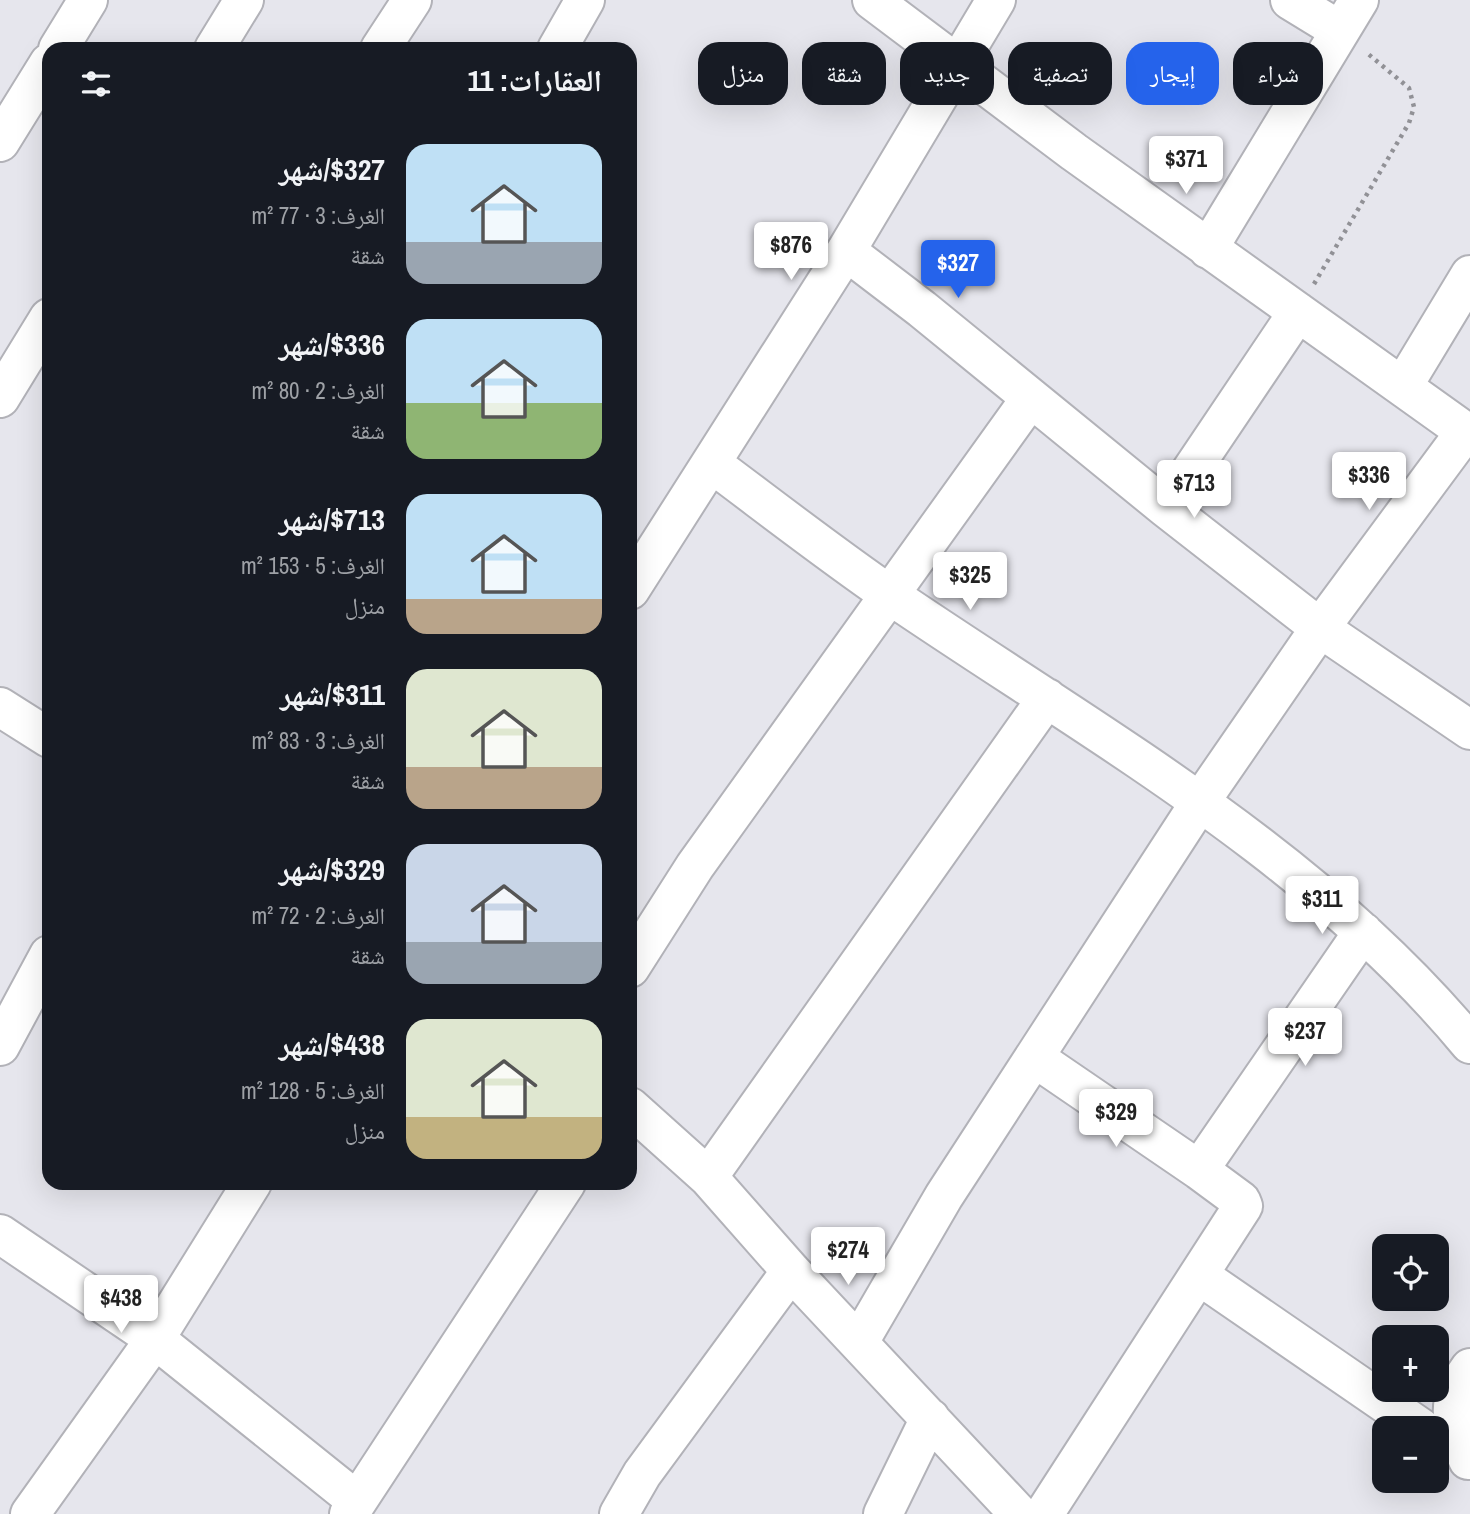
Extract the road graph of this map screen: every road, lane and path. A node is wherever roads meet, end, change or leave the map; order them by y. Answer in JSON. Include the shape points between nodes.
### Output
{"nodes":[{"id":1,"x":88,"y":0,"type":"edge"},
{"id":2,"x":244,"y":0,"type":"edge"},
{"id":3,"x":412,"y":0,"type":"edge"},
{"id":4,"x":585,"y":0,"type":"edge"},
{"id":5,"x":872,"y":0,"type":"edge"},
{"id":6,"x":996,"y":0,"type":"edge"},
{"id":7,"x":1290,"y":0,"type":"edge"},
{"id":8,"x":1349,"y":15,"type":"edge"},
{"id":9,"x":62,"y":42,"type":"edge"},
{"id":10,"x":218,"y":42,"type":"edge"},
{"id":11,"x":385,"y":42,"type":"edge"},
{"id":12,"x":561,"y":42,"type":"edge"},
{"id":13,"x":927,"y":42,"type":"edge"},
{"id":14,"x":972,"y":42,"type":"edge"},
{"id":15,"x":42,"y":74,"type":"edge"},
{"id":16,"x":994,"y":92,"type":"edge"},
{"id":17,"x":934,"y":105,"type":"edge"},
{"id":18,"x":0,"y":142,"type":"edge"},
{"id":19,"x":1208,"y":249,"type":"junction"},
{"id":20,"x":846,"y":251,"type":"junction"},
{"id":21,"x":1470,"y":275,"type":"edge"},
{"id":22,"x":1298,"y":312,"type":"junction"},
{"id":23,"x":42,"y":329,"type":"edge"},
{"id":24,"x":1403,"y":386,"type":"junction"},
{"id":25,"x":0,"y":398,"type":"edge"},
{"id":26,"x":1030,"y":399,"type":"junction"},
{"id":27,"x":1468,"y":434,"type":"edge"},
{"id":28,"x":710,"y":463,"type":"junction"},
{"id":29,"x":1166,"y":508,"type":"junction"},
{"id":30,"x":637,"y":579,"type":"edge"},
{"id":31,"x":888,"y":593,"type":"junction"},
{"id":32,"x":1320,"y":628,"type":"junction"},
{"id":33,"x":1047,"y":698,"type":"junction"},
{"id":34,"x":0,"y":707,"type":"edge"},
{"id":35,"x":1470,"y":730,"type":"edge"},
{"id":36,"x":42,"y":734,"type":"edge"},
{"id":37,"x":1200,"y":803,"type":"junction"},
{"id":38,"x":1363,"y":932,"type":"junction"},
{"id":39,"x":637,"y":957,"type":"edge"},
{"id":40,"x":40,"y":997,"type":"edge"},
{"id":41,"x":1470,"y":1044,"type":"edge"},
{"id":42,"x":0,"y":1046,"type":"edge"},
{"id":43,"x":1035,"y":1058,"type":"junction"},
{"id":44,"x":637,"y":1113,"type":"edge"},
{"id":45,"x":1199,"y":1170,"type":"junction"},
{"id":46,"x":708,"y":1177,"type":"junction"},
{"id":47,"x":248,"y":1190,"type":"edge"},
{"id":48,"x":561,"y":1190,"type":"edge"},
{"id":49,"x":0,"y":1234,"type":"edge"},
{"id":50,"x":791,"y":1271,"type":"junction"},
{"id":51,"x":1200,"y":1276,"type":"junction"},
{"id":52,"x":155,"y":1339,"type":"junction"},
{"id":53,"x":859,"y":1342,"type":"junction"},
{"id":54,"x":1470,"y":1368,"type":"edge"},
{"id":55,"x":1404,"y":1416,"type":"edge"},
{"id":56,"x":930,"y":1418,"type":"junction"},
{"id":57,"x":1449,"y":1447,"type":"edge"},
{"id":58,"x":1469,"y":1461,"type":"edge"},
{"id":59,"x":353,"y":1507,"type":"edge"},
{"id":60,"x":30,"y":1514,"type":"edge"},
{"id":61,"x":619,"y":1514,"type":"edge"},
{"id":62,"x":883,"y":1514,"type":"edge"},
{"id":63,"x":1019,"y":1514,"type":"edge"},
{"id":64,"x":1044,"y":1514,"type":"edge"}],
"edges":[{"from":1,"to":9,"type":"street"},
{"from":2,"to":10,"type":"street"},
{"from":3,"to":11,"type":"street"},
{"from":4,"to":12,"type":"street"},
{"from":5,"to":13,"type":"street"},
{"from":6,"to":14,"type":"street"},
{"from":7,"to":8,"type":"street"},
{"from":8,"to":19,"type":"street"},
{"from":8,"to":22,"type":"path","via":[[1409,88],[1414,107]]},
{"from":15,"to":18,"type":"street"},
{"from":16,"to":19,"type":"street"},
{"from":17,"to":20,"type":"street"},
{"from":19,"to":22,"type":"street"},
{"from":20,"to":26,"type":"street"},
{"from":20,"to":28,"type":"street"},
{"from":21,"to":24,"type":"street"},
{"from":22,"to":24,"type":"street"},
{"from":22,"to":29,"type":"street"},
{"from":23,"to":25,"type":"street"},
{"from":24,"to":27,"type":"street"},
{"from":26,"to":29,"type":"street"},
{"from":26,"to":31,"type":"street"},
{"from":27,"to":32,"type":"street"},
{"from":28,"to":30,"type":"street"},
{"from":28,"to":31,"type":"street"},
{"from":29,"to":32,"type":"street"},
{"from":31,"to":33,"type":"street"},
{"from":31,"to":39,"type":"street","via":[[695,866]]},
{"from":32,"to":35,"type":"street"},
{"from":32,"to":37,"type":"street"},
{"from":33,"to":37,"type":"street"},
{"from":33,"to":46,"type":"street"},
{"from":34,"to":36,"type":"street"},
{"from":37,"to":38,"type":"street"},
{"from":37,"to":43,"type":"street"},
{"from":38,"to":41,"type":"street"},
{"from":38,"to":45,"type":"street"},
{"from":40,"to":42,"type":"street"},
{"from":43,"to":45,"type":"street"},
{"from":43,"to":53,"type":"street","via":[[944,1196]]},
{"from":44,"to":46,"type":"street"},
{"from":45,"to":51,"type":"street","via":[[1243,1206]]},
{"from":46,"to":50,"type":"street"},
{"from":47,"to":52,"type":"street"},
{"from":48,"to":59,"type":"street"},
{"from":49,"to":52,"type":"street"},
{"from":50,"to":53,"type":"street"},
{"from":50,"to":61,"type":"street","via":[[642,1474]]},
{"from":51,"to":55,"type":"street"},
{"from":51,"to":64,"type":"street"},
{"from":52,"to":59,"type":"street"},
{"from":52,"to":60,"type":"street"},
{"from":53,"to":56,"type":"street"},
{"from":54,"to":58,"type":"street","via":[[1451,1410]]},
{"from":56,"to":62,"type":"street"},
{"from":56,"to":63,"type":"street"},
{"from":57,"to":58,"type":"street"}]}
